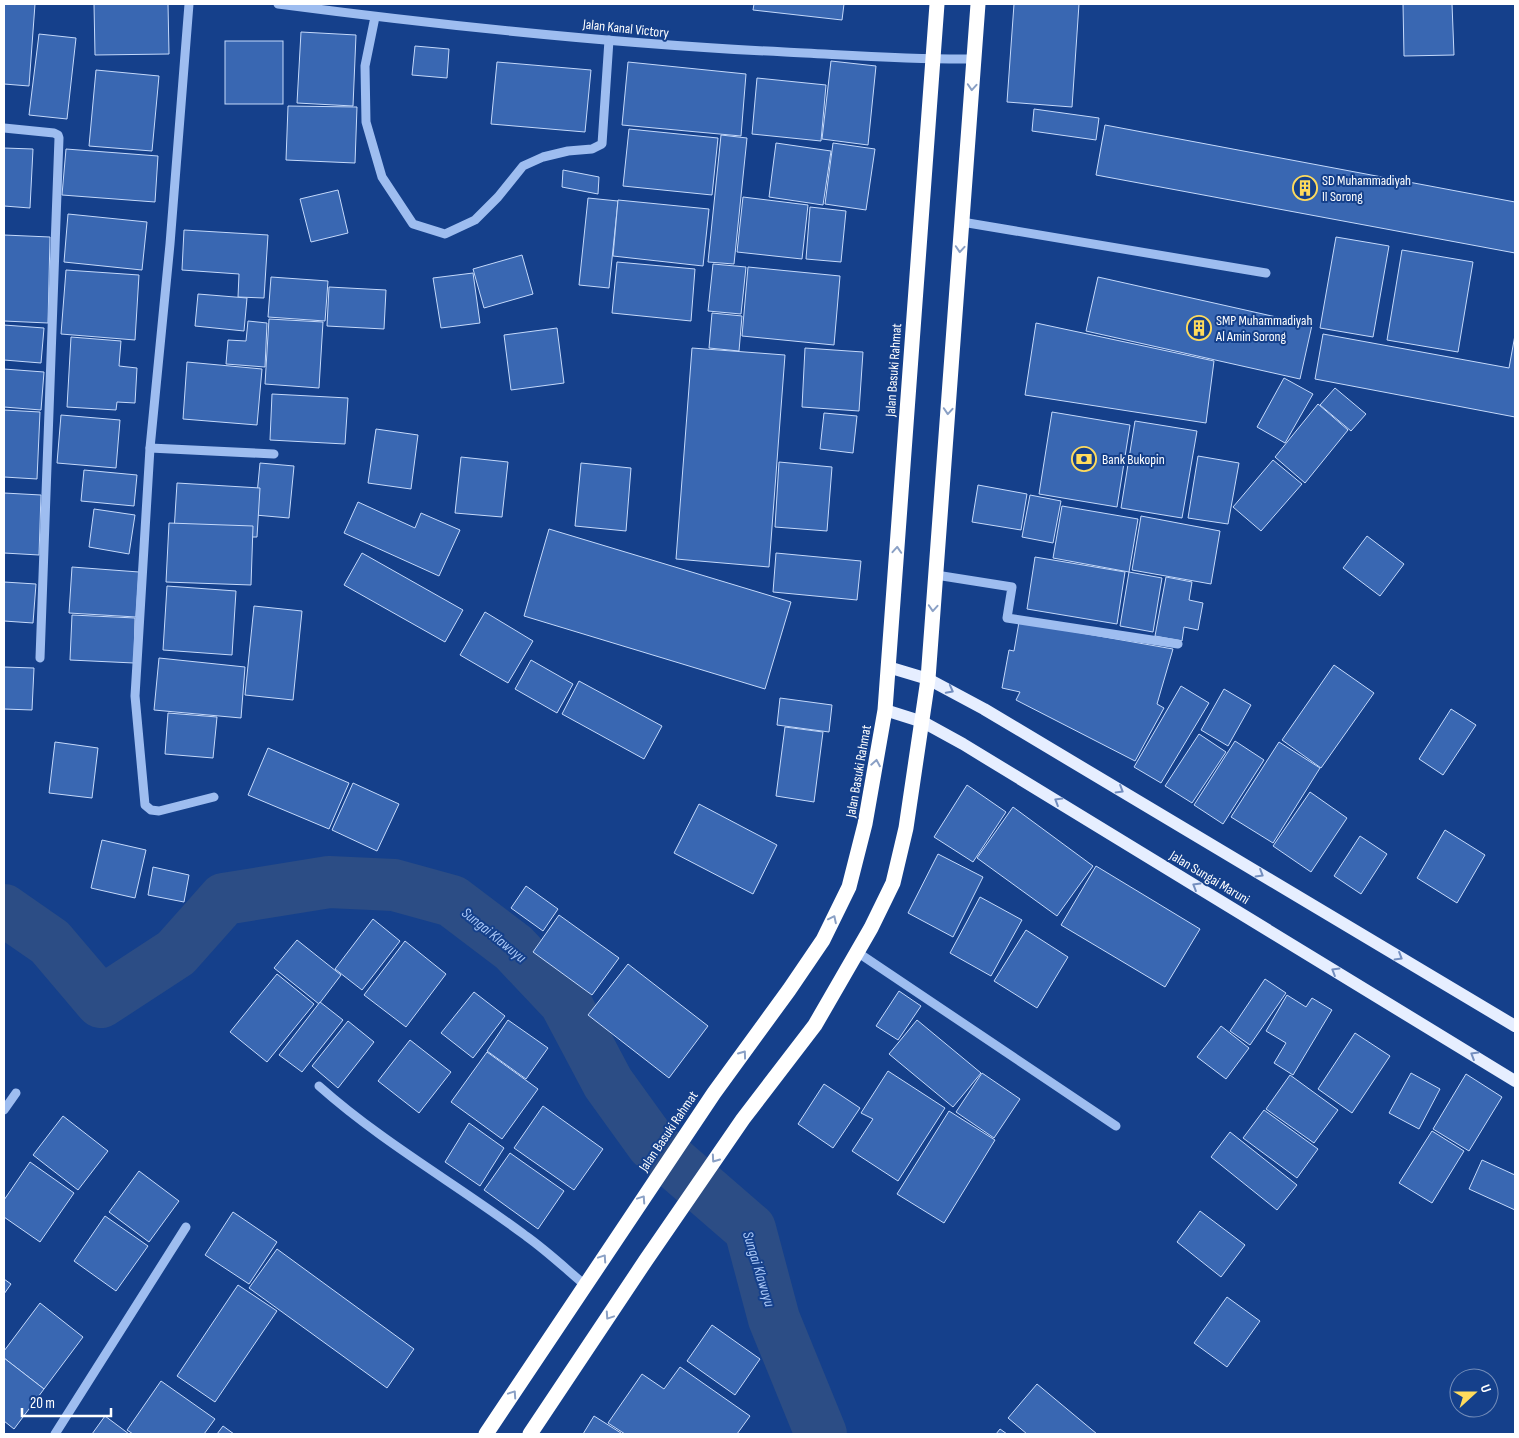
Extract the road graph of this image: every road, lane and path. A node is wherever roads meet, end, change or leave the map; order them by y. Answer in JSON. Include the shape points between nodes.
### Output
{"nodes":[{"id":1,"x":189,"y":4,"type":"edge"},
{"id":2,"x":278,"y":4,"type":"edge"},
{"id":3,"x":937,"y":4,"type":"edge"},
{"id":4,"x":978,"y":4,"type":"edge"},
{"id":5,"x":375,"y":17,"type":"junction"},
{"id":6,"x":609,"y":40,"type":"junction"},
{"id":7,"x":974,"y":59,"type":"junction"},
{"id":8,"x":932,"y":60,"type":"junction"},
{"id":9,"x":4,"y":128,"type":"edge"},
{"id":10,"x":962,"y":222,"type":"junction"},
{"id":11,"x":1266,"y":273,"type":"dead end"},
{"id":12,"x":150,"y":448,"type":"junction"},
{"id":13,"x":274,"y":454,"type":"dead end"},
{"id":14,"x":936,"y":576,"type":"junction"},
{"id":15,"x":1178,"y":644,"type":"dead end"},
{"id":16,"x":40,"y":658,"type":"dead end"},
{"id":17,"x":888,"y":668,"type":"junction"},
{"id":18,"x":928,"y":679,"type":"junction"},
{"id":19,"x":885,"y":710,"type":"junction"},
{"id":20,"x":922,"y":722,"type":"junction"},
{"id":21,"x":214,"y":797,"type":"dead end"},
{"id":22,"x":857,"y":952,"type":"junction"},
{"id":23,"x":1515,"y":1026,"type":"edge"},
{"id":24,"x":1515,"y":1081,"type":"edge"},
{"id":25,"x":319,"y":1086,"type":"dead end"},
{"id":26,"x":16,"y":1093,"type":"dead end"},
{"id":27,"x":4,"y":1110,"type":"edge"},
{"id":28,"x":1116,"y":1126,"type":"dead end"},
{"id":29,"x":186,"y":1227,"type":"dead end"},
{"id":30,"x":585,"y":1285,"type":"junction"},
{"id":31,"x":55,"y":1434,"type":"edge"},
{"id":32,"x":486,"y":1434,"type":"edge"},
{"id":33,"x":530,"y":1434,"type":"edge"}],
"edges":[{"from":1,"to":12,"type":"street"},
{"from":2,"to":5,"type":"street","name":"Jalan Kanal Victory"},
{"from":3,"to":8,"type":"highway","name":"Jalan Basuki Rahmat"},
{"from":4,"to":7,"type":"highway"},
{"from":5,"to":6,"type":"street","name":"Jalan Kanal Victory"},
{"from":5,"to":6,"type":"street","via":[[366,66],[366,122],[382,177],[413,224],[445,234],[475,220],[523,166],[568,150],[592,149],[602,144]]},
{"from":6,"to":8,"type":"street","name":"Jalan Kanal Victory","via":[[687,48]]},
{"from":7,"to":8,"type":"street","name":"Jalan Kanal Victory"},
{"from":7,"to":10,"type":"highway","one_way":true},
{"from":17,"to":8,"type":"highway","name":"Jalan Basuki Rahmat","one_way":true},
{"from":9,"to":16,"type":"street","via":[[54,133],[59,138]]},
{"from":10,"to":11,"type":"street"},
{"from":10,"to":14,"type":"highway","one_way":true},
{"from":12,"to":13,"type":"street"},
{"from":12,"to":21,"type":"street","via":[[135,696],[145,805],[160,811]]},
{"from":14,"to":15,"type":"street","via":[[1012,587],[1007,618]]},
{"from":14,"to":18,"type":"highway","one_way":true},
{"from":17,"to":18,"type":"main road","name":"Jalan Sungai Maruni"},
{"from":17,"to":19,"type":"highway","name":"Jalan Basuki Rahmat"},
{"from":18,"to":20,"type":"highway"},
{"from":18,"to":23,"type":"main road","name":"Jalan Sungai Maruni","one_way":true,"via":[[984,709]]},
{"from":19,"to":20,"type":"main road","name":"Jalan Sungai Maruni"},
{"from":30,"to":19,"type":"highway","name":"Jalan Basuki Rahmat","one_way":true,"via":[[714,1093],[823,940],[849,887],[866,824]]},
{"from":20,"to":22,"type":"highway","via":[[906,828],[893,883]]},
{"from":24,"to":20,"type":"main road","name":"Jalan Sungai Maruni","one_way":true},
{"from":22,"to":28,"type":"street"},
{"from":22,"to":33,"type":"highway","one_way":true,"via":[[815,1025],[743,1119]]},
{"from":25,"to":30,"type":"street","via":[[443,1180],[527,1236]]},
{"from":26,"to":27,"type":"street"},
{"from":29,"to":31,"type":"street"},
{"from":32,"to":30,"type":"highway","name":"Jalan Basuki Rahmat","one_way":true}]}
